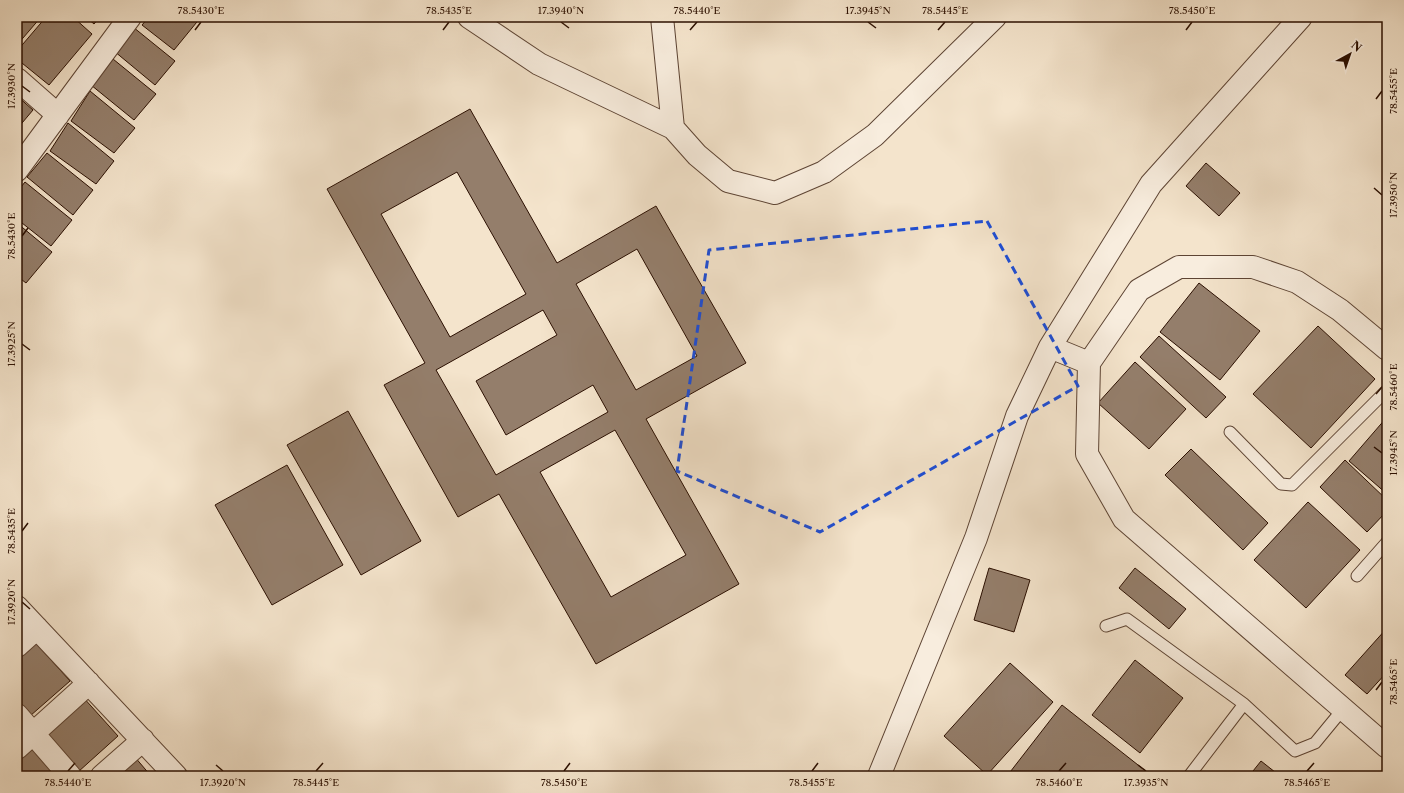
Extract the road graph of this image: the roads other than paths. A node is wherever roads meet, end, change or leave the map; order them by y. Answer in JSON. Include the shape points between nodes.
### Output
{"nodes":[{"id":1,"x":130,"y":17,"type":"edge"},
{"id":2,"x":469,"y":17,"type":"edge"},
{"id":3,"x":662,"y":17,"type":"edge"},
{"id":4,"x":995,"y":17,"type":"edge"},
{"id":5,"x":1301,"y":17,"type":"edge"},
{"id":6,"x":17,"y":79,"type":"edge"},
{"id":7,"x":58,"y":115,"type":"junction"},
{"id":8,"x":673,"y":128,"type":"junction"},
{"id":9,"x":17,"y":170,"type":"edge"},
{"id":10,"x":1050,"y":347,"type":"junction"},
{"id":11,"x":1387,"y":349,"type":"edge"},
{"id":12,"x":1089,"y":363,"type":"junction"},
{"id":13,"x":1387,"y":390,"type":"edge"},
{"id":14,"x":1230,"y":432,"type":"dead end"},
{"id":15,"x":1387,"y":542,"type":"edge"},
{"id":16,"x":1357,"y":576,"type":"dead end"},
{"id":17,"x":17,"y":607,"type":"edge"},
{"id":18,"x":1106,"y":626,"type":"dead end"},
{"id":19,"x":37,"y":628,"type":"junction"},
{"id":20,"x":17,"y":646,"type":"edge"},
{"id":21,"x":89,"y":683,"type":"junction"},
{"id":22,"x":1244,"y":704,"type":"junction"},
{"id":23,"x":1343,"y":708,"type":"junction"},
{"id":24,"x":17,"y":715,"type":"edge"},
{"id":25,"x":33,"y":734,"type":"junction"},
{"id":26,"x":142,"y":740,"type":"junction"},
{"id":27,"x":1387,"y":747,"type":"edge"},
{"id":28,"x":17,"y":748,"type":"edge"},
{"id":29,"x":70,"y":776,"type":"edge"},
{"id":30,"x":102,"y":776,"type":"edge"},
{"id":31,"x":176,"y":776,"type":"edge"},
{"id":32,"x":879,"y":776,"type":"edge"},
{"id":33,"x":1189,"y":776,"type":"edge"}],
"edges":[{"from":1,"to":7,"type":"street"},
{"from":2,"to":8,"type":"street","via":[[538,64]]},
{"from":3,"to":8,"type":"street"},
{"from":4,"to":8,"type":"street","via":[[875,135],[824,172],[776,193],[728,181],[697,155]]},
{"from":5,"to":10,"type":"street","via":[[1151,184]]},
{"from":6,"to":7,"type":"street"},
{"from":7,"to":9,"type":"street"},
{"from":10,"to":12,"type":"street"},
{"from":10,"to":32,"type":"street","via":[[1017,416],[976,538]]},
{"from":11,"to":12,"type":"street","via":[[1340,310],[1297,282],[1253,267],[1179,266],[1139,290]]},
{"from":12,"to":23,"type":"street","via":[[1088,454],[1124,519]]},
{"from":13,"to":14,"type":"lane","via":[[1292,484],[1281,484]]},
{"from":15,"to":16,"type":"lane"},
{"from":17,"to":19,"type":"street"},
{"from":18,"to":22,"type":"lane","via":[[1127,620]]},
{"from":19,"to":20,"type":"street"},
{"from":19,"to":21,"type":"street"},
{"from":21,"to":25,"type":"street"},
{"from":21,"to":26,"type":"street"},
{"from":22,"to":23,"type":"lane","via":[[1295,751],[1315,743]]},
{"from":22,"to":33,"type":"lane"},
{"from":23,"to":27,"type":"street"},
{"from":24,"to":25,"type":"street"},
{"from":25,"to":28,"type":"street"},
{"from":25,"to":29,"type":"street"},
{"from":26,"to":30,"type":"street"},
{"from":26,"to":31,"type":"street"}]}
